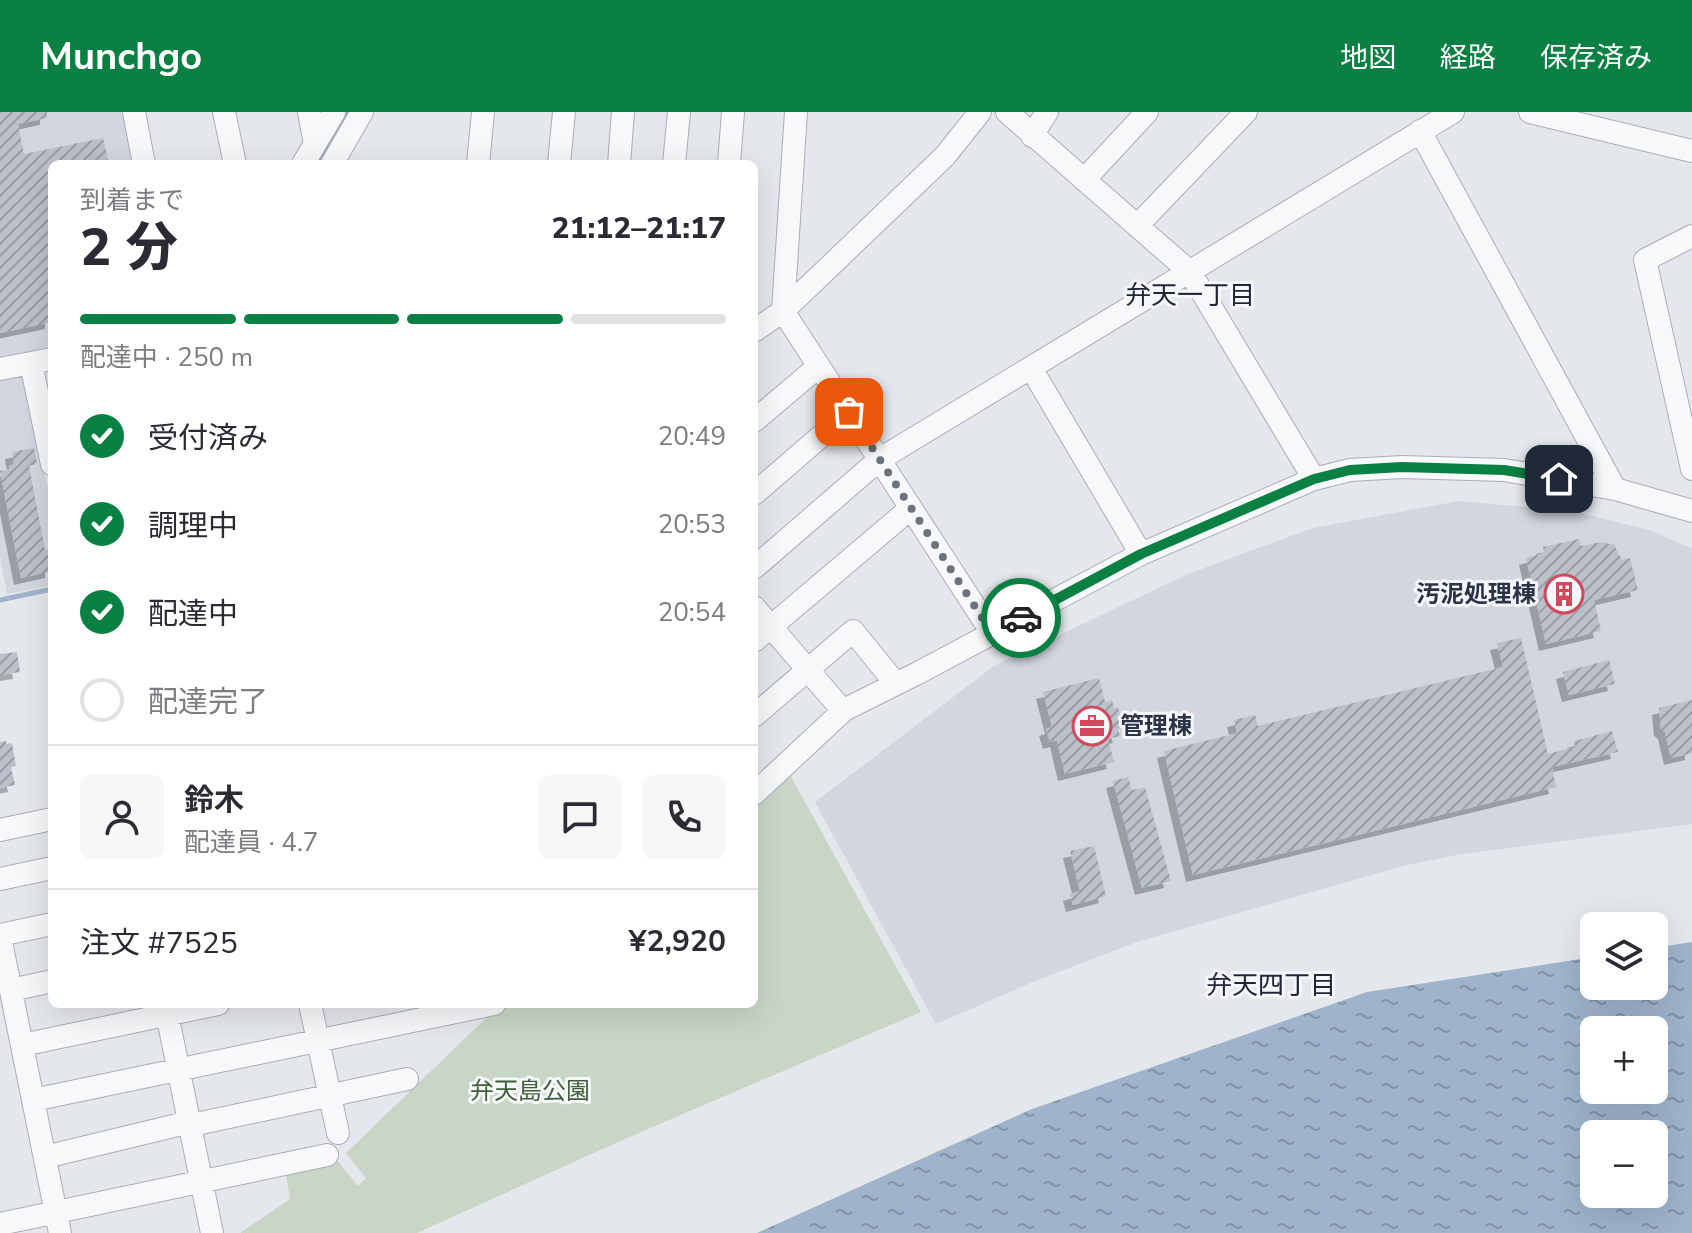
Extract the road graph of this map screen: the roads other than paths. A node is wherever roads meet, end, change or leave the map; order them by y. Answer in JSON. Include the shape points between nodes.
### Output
{"nodes":[{"id":1,"x":134,"y":112,"type":"edge"},
{"id":2,"x":224,"y":112,"type":"edge"},
{"id":3,"x":309,"y":112,"type":"edge"},
{"id":4,"x":334,"y":112,"type":"edge"},
{"id":5,"x":362,"y":112,"type":"edge"},
{"id":6,"x":564,"y":112,"type":"edge"},
{"id":7,"x":623,"y":112,"type":"edge"},
{"id":8,"x":679,"y":112,"type":"edge"},
{"id":9,"x":733,"y":112,"type":"edge"},
{"id":10,"x":796,"y":112,"type":"edge"},
{"id":11,"x":980,"y":112,"type":"edge"},
{"id":12,"x":1007,"y":112,"type":"edge"},
{"id":13,"x":1047,"y":112,"type":"edge"},
{"id":14,"x":1147,"y":112,"type":"edge"},
{"id":15,"x":1246,"y":112,"type":"edge"},
{"id":16,"x":1453,"y":112,"type":"edge"},
{"id":17,"x":1530,"y":112,"type":"edge"},
{"id":18,"x":478,"y":113,"type":"edge"},
{"id":19,"x":1420,"y":131,"type":"junction"},
{"id":20,"x":1032,"y":136,"type":"junction"},
{"id":21,"x":315,"y":144,"type":"junction"},
{"id":22,"x":1692,"y":151,"type":"edge"},
{"id":23,"x":143,"y":160,"type":"edge"},
{"id":24,"x":234,"y":160,"type":"edge"},
{"id":25,"x":305,"y":160,"type":"edge"},
{"id":26,"x":334,"y":160,"type":"edge"},
{"id":27,"x":478,"y":160,"type":"edge"},
{"id":28,"x":559,"y":160,"type":"edge"},
{"id":29,"x":619,"y":160,"type":"edge"},
{"id":30,"x":674,"y":160,"type":"edge"},
{"id":31,"x":729,"y":160,"type":"edge"},
{"id":32,"x":1084,"y":180,"type":"junction"},
{"id":33,"x":1137,"y":226,"type":"junction"},
{"id":34,"x":1692,"y":236,"type":"edge"},
{"id":35,"x":1190,"y":272,"type":"junction"},
{"id":36,"x":783,"y":311,"type":"junction"},
{"id":37,"x":758,"y":328,"type":"edge"},
{"id":38,"x":41,"y":361,"type":"edge"},
{"id":39,"x":819,"y":366,"type":"junction"},
{"id":40,"x":1031,"y":368,"type":"junction"},
{"id":41,"x":0,"y":369,"type":"edge"},
{"id":42,"x":849,"y":412,"type":"junction"},
{"id":43,"x":758,"y":418,"type":"edge"},
{"id":44,"x":48,"y":427,"type":"edge"},
{"id":45,"x":880,"y":459,"type":"junction"},
{"id":46,"x":1692,"y":469,"type":"edge"},
{"id":47,"x":1314,"y":479,"type":"junction"},
{"id":48,"x":1615,"y":489,"type":"junction"},
{"id":49,"x":758,"y":491,"type":"edge"},
{"id":50,"x":911,"y":508,"type":"junction"},
{"id":51,"x":1692,"y":511,"type":"edge"},
{"id":52,"x":1141,"y":554,"type":"junction"},
{"id":53,"x":758,"y":565,"type":"edge"},
{"id":54,"x":992,"y":633,"type":"junction"},
{"id":55,"x":762,"y":634,"type":"edge"},
{"id":56,"x":808,"y":670,"type":"junction"},
{"id":57,"x":896,"y":684,"type":"junction"},
{"id":58,"x":843,"y":711,"type":"junction"},
{"id":59,"x":758,"y":713,"type":"edge"},
{"id":60,"x":758,"y":790,"type":"edge"},
{"id":61,"x":48,"y":820,"type":"edge"},
{"id":62,"x":0,"y":830,"type":"edge"},
{"id":63,"x":48,"y":869,"type":"edge"},
{"id":64,"x":0,"y":879,"type":"edge"},
{"id":65,"x":48,"y":925,"type":"edge"},
{"id":66,"x":0,"y":936,"type":"edge"},
{"id":67,"x":48,"y":982,"type":"edge"},
{"id":68,"x":11,"y":990,"type":"junction"},
{"id":69,"x":311,"y":1008,"type":"edge"},
{"id":70,"x":475,"y":1008,"type":"edge"},
{"id":71,"x":166,"y":1009,"type":"edge"},
{"id":72,"x":317,"y":1041,"type":"junction"},
{"id":73,"x":22,"y":1045,"type":"junction"},
{"id":74,"x":179,"y":1070,"type":"junction"},
{"id":75,"x":407,"y":1079,"type":"dead end"},
{"id":76,"x":330,"y":1096,"type":"junction"},
{"id":77,"x":33,"y":1100,"type":"junction"},
{"id":78,"x":190,"y":1122,"type":"junction"},
{"id":79,"x":338,"y":1133,"type":"dead end"},
{"id":80,"x":327,"y":1155,"type":"dead end"},
{"id":81,"x":45,"y":1157,"type":"junction"},
{"id":82,"x":202,"y":1181,"type":"junction"},
{"id":83,"x":58,"y":1223,"type":"edge"},
{"id":84,"x":0,"y":1224,"type":"edge"},
{"id":85,"x":212,"y":1233,"type":"edge"}],
"edges":[{"from":1,"to":23,"type":"street"},
{"from":2,"to":24,"type":"street"},
{"from":3,"to":21,"type":"street"},
{"from":4,"to":21,"type":"street"},
{"from":5,"to":26,"type":"street"},
{"from":6,"to":28,"type":"street"},
{"from":7,"to":29,"type":"street"},
{"from":8,"to":30,"type":"street"},
{"from":9,"to":31,"type":"street"},
{"from":10,"to":36,"type":"street"},
{"from":11,"to":36,"type":"street","via":[[945,156]]},
{"from":12,"to":20,"type":"street"},
{"from":13,"to":20,"type":"street"},
{"from":14,"to":32,"type":"street"},
{"from":15,"to":33,"type":"street"},
{"from":16,"to":19,"type":"street"},
{"from":17,"to":22,"type":"street"},
{"from":18,"to":27,"type":"street"},
{"from":19,"to":35,"type":"street"},
{"from":19,"to":48,"type":"street"},
{"from":20,"to":32,"type":"street"},
{"from":21,"to":25,"type":"street"},
{"from":32,"to":33,"type":"street"},
{"from":33,"to":35,"type":"street"},
{"from":34,"to":46,"type":"street","via":[[1645,260]]},
{"from":35,"to":40,"type":"street"},
{"from":35,"to":47,"type":"street"},
{"from":36,"to":37,"type":"street"},
{"from":36,"to":39,"type":"street"},
{"from":38,"to":41,"type":"street"},
{"from":38,"to":44,"type":"street"},
{"from":39,"to":42,"type":"street"},
{"from":39,"to":43,"type":"street"},
{"from":40,"to":45,"type":"street"},
{"from":40,"to":52,"type":"street"},
{"from":42,"to":45,"type":"street"},
{"from":42,"to":49,"type":"street"},
{"from":45,"to":50,"type":"street"},
{"from":45,"to":53,"type":"street"},
{"from":47,"to":48,"type":"street","via":[[1350,470],[1402,467],[1504,470]]},
{"from":47,"to":52,"type":"street"},
{"from":48,"to":51,"type":"street"},
{"from":50,"to":54,"type":"street"},
{"from":50,"to":55,"type":"street"},
{"from":52,"to":54,"type":"street"},
{"from":54,"to":57,"type":"street"},
{"from":55,"to":56,"type":"street"},
{"from":56,"to":57,"type":"street","via":[[853,631]]},
{"from":56,"to":58,"type":"street"},
{"from":56,"to":59,"type":"street"},
{"from":57,"to":58,"type":"street"},
{"from":58,"to":60,"type":"street"},
{"from":61,"to":62,"type":"street"},
{"from":63,"to":64,"type":"street"},
{"from":65,"to":66,"type":"street"},
{"from":66,"to":68,"type":"street"},
{"from":67,"to":68,"type":"street"},
{"from":68,"to":73,"type":"street"},
{"from":69,"to":72,"type":"street"},
{"from":70,"to":72,"type":"street"},
{"from":71,"to":73,"type":"street"},
{"from":71,"to":74,"type":"street"},
{"from":72,"to":74,"type":"street"},
{"from":72,"to":76,"type":"street"},
{"from":73,"to":77,"type":"street"},
{"from":74,"to":77,"type":"street"},
{"from":74,"to":78,"type":"street"},
{"from":75,"to":76,"type":"street"},
{"from":76,"to":78,"type":"street"},
{"from":76,"to":79,"type":"street"},
{"from":77,"to":81,"type":"street"},
{"from":78,"to":81,"type":"street"},
{"from":78,"to":82,"type":"street"},
{"from":80,"to":82,"type":"street"},
{"from":81,"to":83,"type":"street"},
{"from":82,"to":83,"type":"street"},
{"from":82,"to":85,"type":"street"},
{"from":83,"to":84,"type":"street"}]}
